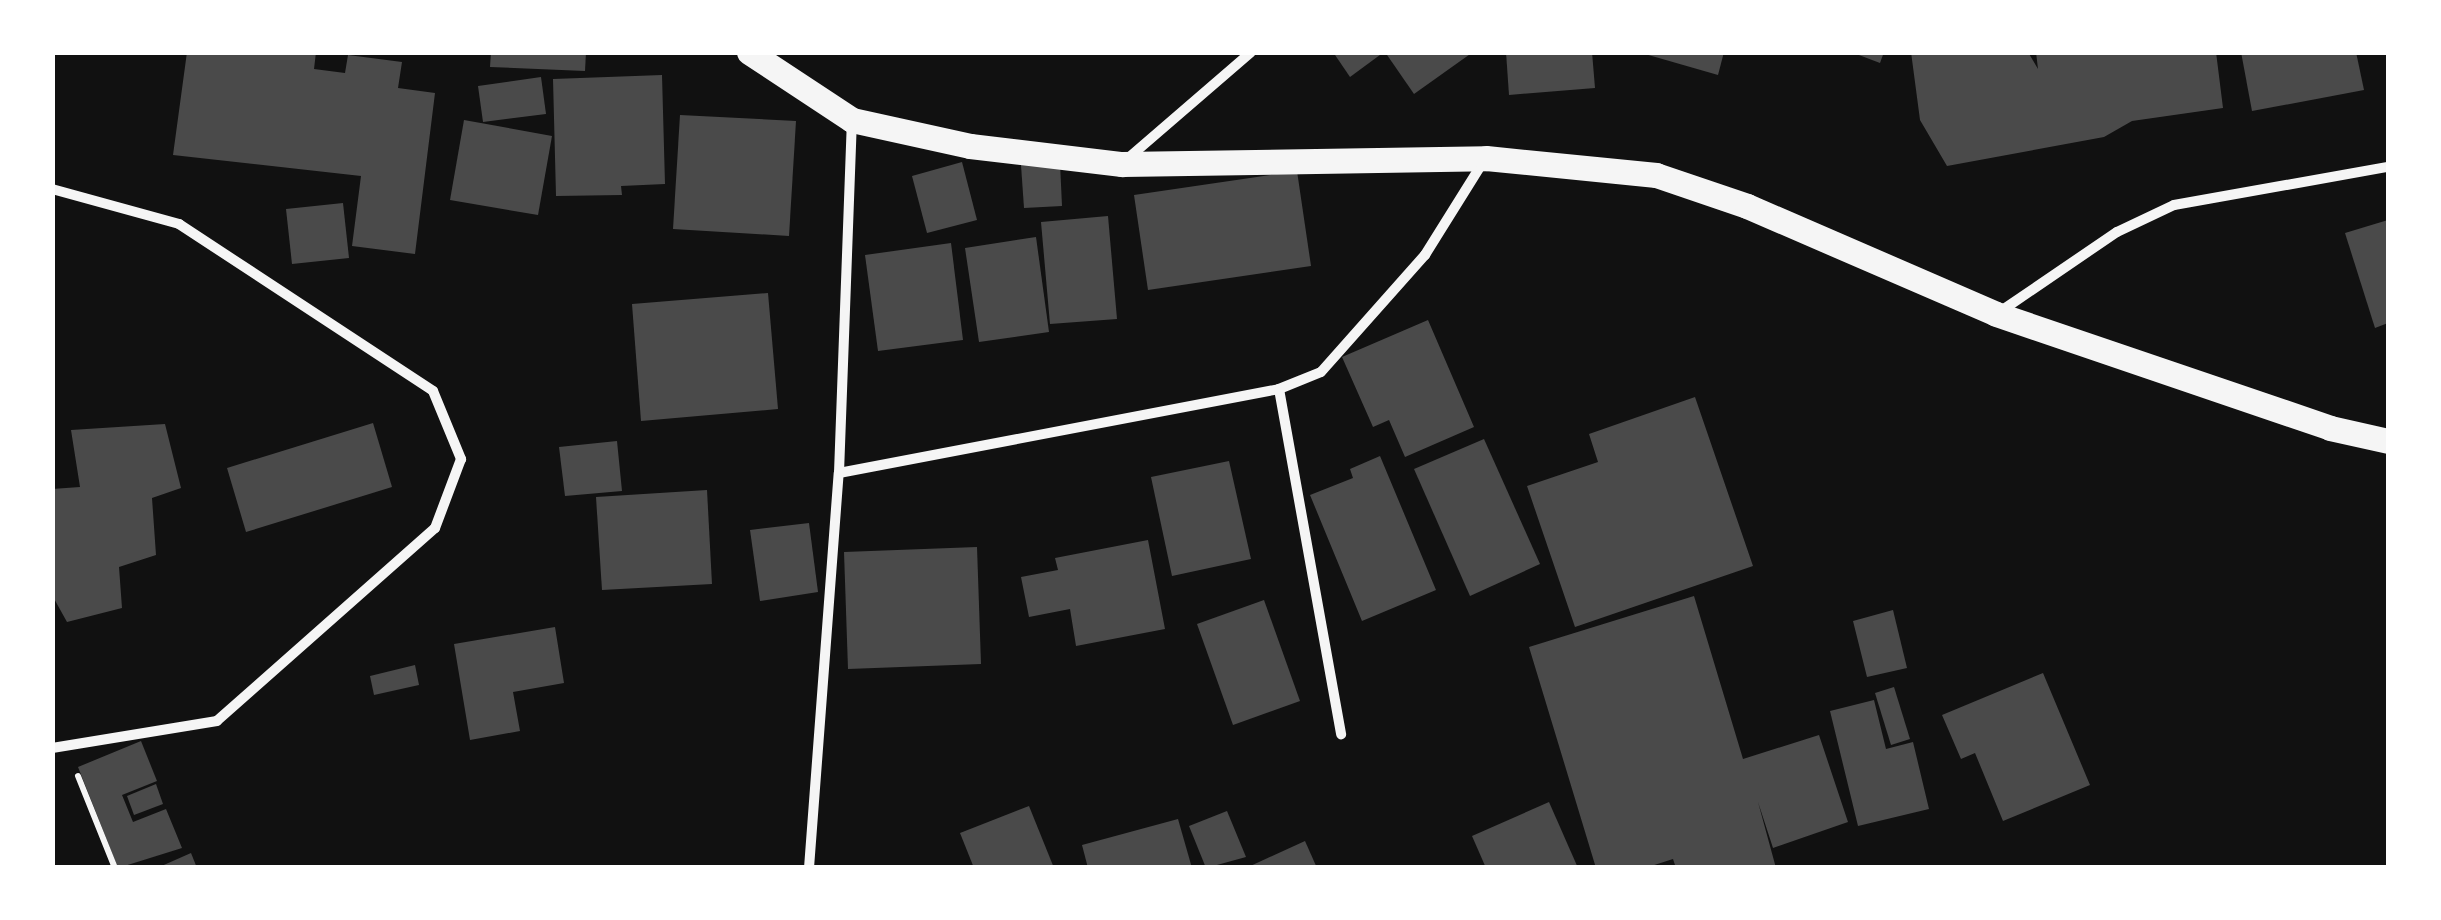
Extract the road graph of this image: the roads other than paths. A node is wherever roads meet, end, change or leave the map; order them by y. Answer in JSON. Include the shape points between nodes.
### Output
{"nodes":[{"id":1,"x":749,"y":52,"type":"edge"},
{"id":2,"x":1252,"y":52,"type":"edge"},
{"id":3,"x":852,"y":120,"type":"junction"},
{"id":4,"x":1486,"y":158,"type":"junction"},
{"id":5,"x":1122,"y":164,"type":"junction"},
{"id":6,"x":2388,"y":167,"type":"edge"},
{"id":7,"x":52,"y":189,"type":"edge"},
{"id":8,"x":1996,"y":314,"type":"junction"},
{"id":9,"x":1280,"y":389,"type":"junction"},
{"id":10,"x":2388,"y":441,"type":"edge"},
{"id":11,"x":838,"y":473,"type":"junction"},
{"id":12,"x":1341,"y":734,"type":"dead end"},
{"id":13,"x":58,"y":746,"type":"edge"},
{"id":14,"x":809,"y":868,"type":"edge"}],
"edges":[{"from":1,"to":3,"type":"main road"},
{"from":2,"to":5,"type":"street"},
{"from":3,"to":5,"type":"main road","via":[[970,146]]},
{"from":3,"to":11,"type":"street"},
{"from":4,"to":5,"type":"main road"},
{"from":4,"to":8,"type":"main road","via":[[1656,176],[1747,206]]},
{"from":4,"to":9,"type":"street","via":[[1426,255],[1372,321],[1321,372]]},
{"from":6,"to":8,"type":"street","via":[[2174,205],[2118,232]]},
{"from":7,"to":13,"type":"street","via":[[179,224],[417,380],[433,391],[462,458],[435,528],[216,721]]},
{"from":8,"to":10,"type":"main road","via":[[2330,428]]},
{"from":9,"to":11,"type":"street"},
{"from":9,"to":12,"type":"street"},
{"from":11,"to":14,"type":"street"}]}
